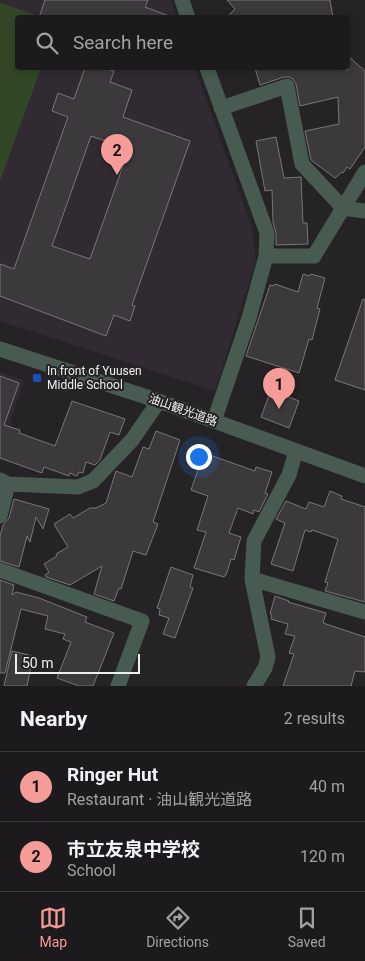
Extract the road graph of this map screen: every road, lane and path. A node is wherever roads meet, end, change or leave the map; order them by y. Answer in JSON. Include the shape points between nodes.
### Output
{"nodes":[{"id":1,"x":182,"y":0,"type":"edge"},
{"id":2,"x":187,"y":15,"type":"edge"},
{"id":3,"x":208,"y":70,"type":"edge"},
{"id":4,"x":221,"y":108,"type":"junction"},
{"id":5,"x":365,"y":172,"type":"edge"},
{"id":6,"x":343,"y":208,"type":"junction"},
{"id":7,"x":365,"y":211,"type":"edge"},
{"id":8,"x":266,"y":256,"type":"junction"},
{"id":9,"x":0,"y":349,"type":"edge"},
{"id":10,"x":159,"y":401,"type":"junction"},
{"id":11,"x":214,"y":421,"type":"junction"},
{"id":12,"x":296,"y":451,"type":"junction"},
{"id":13,"x":365,"y":476,"type":"edge"},
{"id":14,"x":4,"y":482,"type":"edge"},
{"id":15,"x":0,"y":516,"type":"edge"},
{"id":16,"x":0,"y":570,"type":"edge"},
{"id":17,"x":252,"y":580,"type":"junction"},
{"id":18,"x":365,"y":612,"type":"edge"},
{"id":19,"x":118,"y":686,"type":"edge"},
{"id":20,"x":254,"y":686,"type":"edge"}],
"edges":[{"from":1,"to":2,"type":"street"},
{"from":3,"to":4,"type":"street"},
{"from":4,"to":6,"type":"street","via":[[287,86],[302,164]]},
{"from":4,"to":8,"type":"street","via":[[267,233]]},
{"from":5,"to":6,"type":"street"},
{"from":6,"to":7,"type":"street"},
{"from":6,"to":8,"type":"street","via":[[314,256]]},
{"from":8,"to":11,"type":"street"},
{"from":9,"to":10,"type":"street","name":"油山観光道路"},
{"from":10,"to":11,"type":"street","name":"油山観光道路"},
{"from":10,"to":14,"type":"street","via":[[132,440],[93,481],[78,487]]},
{"from":11,"to":12,"type":"street","name":"油山観光道路"},
{"from":12,"to":13,"type":"street","name":"油山観光道路"},
{"from":12,"to":17,"type":"street","via":[[289,475],[254,541]]},
{"from":14,"to":15,"type":"street"},
{"from":16,"to":19,"type":"street","via":[[142,621]]},
{"from":17,"to":18,"type":"street"},
{"from":17,"to":20,"type":"street","via":[[268,657],[266,668]]}]}
